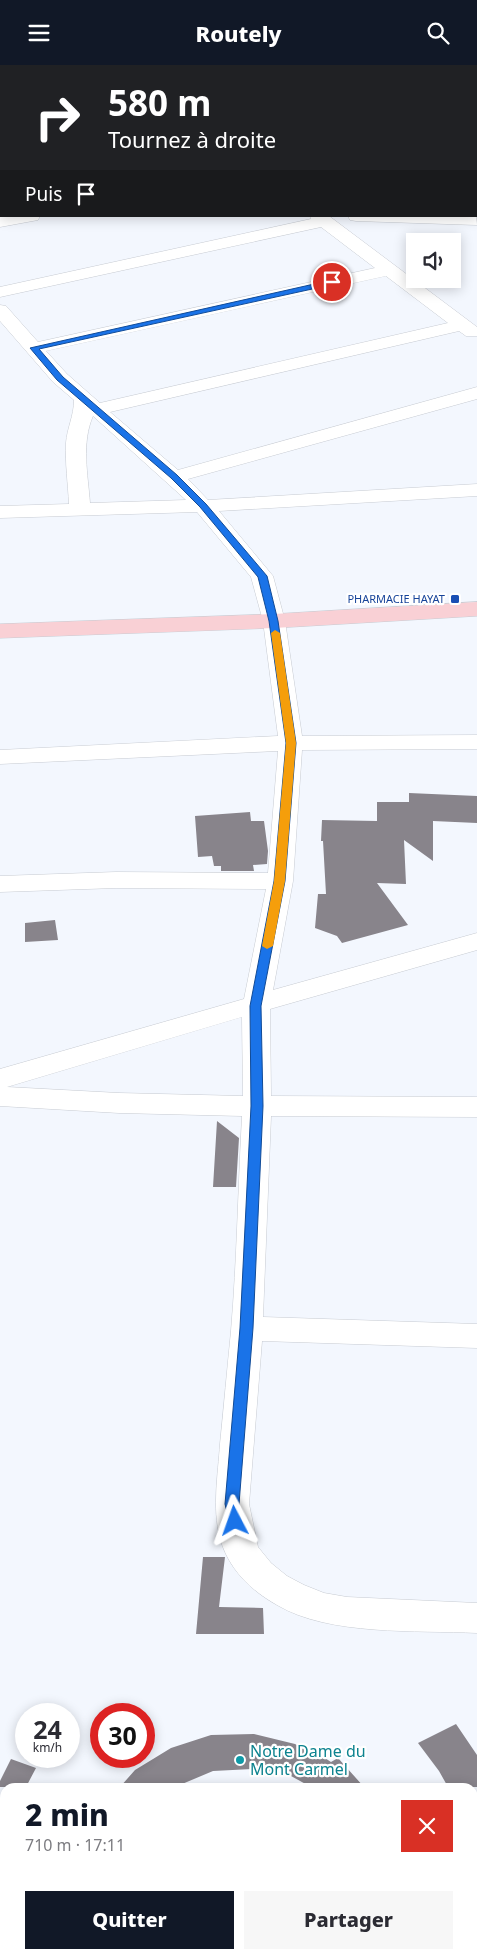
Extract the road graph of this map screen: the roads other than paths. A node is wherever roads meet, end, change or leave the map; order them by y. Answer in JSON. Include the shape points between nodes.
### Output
{"nodes":[{"id":1,"x":27,"y":217,"type":"edge"},
{"id":2,"x":386,"y":217,"type":"edge"},
{"id":3,"x":321,"y":219,"type":"edge"},
{"id":4,"x":477,"y":220,"type":"edge"},
{"id":5,"x":0,"y":222,"type":"edge"},
{"id":6,"x":388,"y":270,"type":"junction"},
{"id":7,"x":0,"y":292,"type":"edge"},
{"id":8,"x":0,"y":310,"type":"edge"},
{"id":9,"x":462,"y":325,"type":"junction"},
{"id":10,"x":477,"y":336,"type":"edge"},
{"id":11,"x":34,"y":348,"type":"junction"},
{"id":12,"x":477,"y":393,"type":"edge"},
{"id":13,"x":90,"y":404,"type":"junction"},
{"id":14,"x":174,"y":477,"type":"junction"},
{"id":15,"x":477,"y":490,"type":"edge"},
{"id":16,"x":203,"y":505,"type":"junction"},
{"id":17,"x":80,"y":508,"type":"junction"},
{"id":18,"x":0,"y":511,"type":"edge"},
{"id":19,"x":477,"y":609,"type":"edge"},
{"id":20,"x":274,"y":621,"type":"junction"},
{"id":21,"x":0,"y":631,"type":"edge"},
{"id":22,"x":477,"y":742,"type":"edge"},
{"id":23,"x":291,"y":743,"type":"junction"},
{"id":24,"x":0,"y":757,"type":"edge"},
{"id":25,"x":280,"y":881,"type":"junction"},
{"id":26,"x":0,"y":884,"type":"edge"},
{"id":27,"x":477,"y":941,"type":"edge"},
{"id":28,"x":256,"y":1006,"type":"junction"},
{"id":29,"x":0,"y":1079,"type":"edge"},
{"id":30,"x":0,"y":1096,"type":"edge"},
{"id":31,"x":257,"y":1106,"type":"junction"},
{"id":32,"x":477,"y":1107,"type":"edge"},
{"id":33,"x":247,"y":1328,"type":"junction"},
{"id":34,"x":477,"y":1336,"type":"edge"},
{"id":35,"x":477,"y":1618,"type":"edge"}],
"edges":[{"from":1,"to":5,"type":"street"},
{"from":2,"to":4,"type":"street"},
{"from":3,"to":6,"type":"street"},
{"from":3,"to":7,"type":"street"},
{"from":6,"to":9,"type":"street"},
{"from":6,"to":11,"type":"street"},
{"from":8,"to":11,"type":"street"},
{"from":9,"to":10,"type":"street"},
{"from":9,"to":13,"type":"street"},
{"from":11,"to":13,"type":"street","via":[[60,379]]},
{"from":12,"to":14,"type":"street"},
{"from":13,"to":14,"type":"street"},
{"from":13,"to":17,"type":"street","via":[[79,425],[76,443]]},
{"from":14,"to":16,"type":"street"},
{"from":15,"to":16,"type":"street"},
{"from":16,"to":17,"type":"street"},
{"from":16,"to":20,"type":"street","via":[[262,576]]},
{"from":17,"to":18,"type":"street"},
{"from":19,"to":20,"type":"street"},
{"from":20,"to":21,"type":"street"},
{"from":20,"to":23,"type":"street"},
{"from":22,"to":23,"type":"street"},
{"from":23,"to":24,"type":"street"},
{"from":23,"to":25,"type":"street"},
{"from":25,"to":26,"type":"street","via":[[116,879]]},
{"from":25,"to":28,"type":"street"},
{"from":27,"to":28,"type":"street"},
{"from":28,"to":29,"type":"street"},
{"from":28,"to":31,"type":"street"},
{"from":30,"to":31,"type":"street"},
{"from":31,"to":32,"type":"street"},
{"from":31,"to":33,"type":"street"},
{"from":33,"to":34,"type":"street"},
{"from":33,"to":35,"type":"street","via":[[232,1504],[237,1537],[249,1563],[291,1596],[322,1608]]}]}
